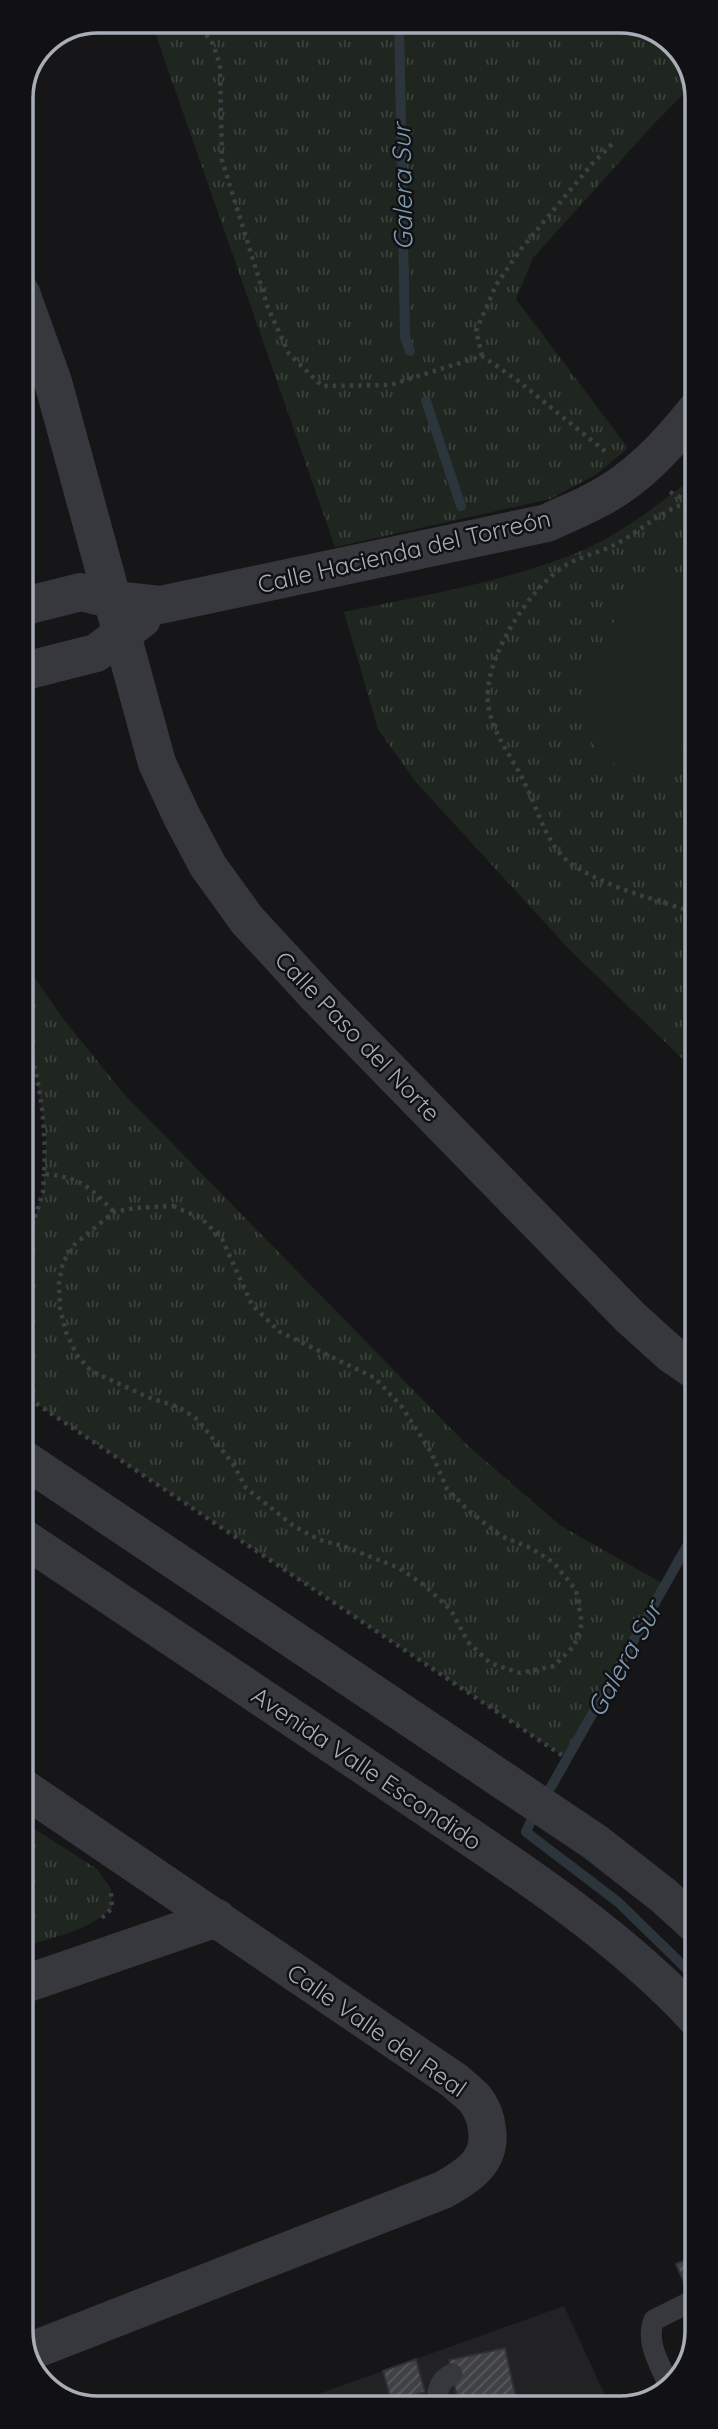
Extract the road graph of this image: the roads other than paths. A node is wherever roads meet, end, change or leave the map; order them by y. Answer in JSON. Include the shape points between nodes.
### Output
{"nodes":[{"id":1,"x":33,"y":326,"type":"edge"},
{"id":2,"x":685,"y":424,"type":"edge"},
{"id":3,"x":33,"y":604,"type":"edge"},
{"id":4,"x":118,"y":616,"type":"junction"},
{"id":5,"x":33,"y":669,"type":"edge"},
{"id":6,"x":685,"y":1364,"type":"edge"},
{"id":7,"x":33,"y":1465,"type":"edge"},
{"id":8,"x":33,"y":1544,"type":"edge"},
{"id":9,"x":33,"y":1794,"type":"edge"},
{"id":10,"x":685,"y":1915,"type":"edge"},
{"id":11,"x":217,"y":1917,"type":"junction"},
{"id":12,"x":33,"y":1981,"type":"edge"},
{"id":13,"x":685,"y":2006,"type":"edge"},
{"id":14,"x":685,"y":2304,"type":"edge"},
{"id":15,"x":36,"y":2349,"type":"edge"},
{"id":16,"x":452,"y":2374,"type":"dead end"},
{"id":17,"x":666,"y":2377,"type":"edge"},
{"id":18,"x":438,"y":2396,"type":"edge"}],
"edges":[{"from":1,"to":4,"type":"street","name":"Calle Paso del Norte","via":[[53,382]]},
{"from":2,"to":4,"type":"street","name":"Calle Hacienda del Torreón","via":[[635,474],[598,500],[547,523]]},
{"from":3,"to":4,"type":"street","via":[[81,592]]},
{"from":4,"to":5,"type":"street","name":"Calle Hacienda del Torreón","via":[[96,653]]},
{"from":4,"to":6,"type":"street","name":"Calle Paso del Norte","via":[[157,763],[208,866],[247,920],[630,1317]]},
{"from":7,"to":10,"type":"street","via":[[595,1842]]},
{"from":8,"to":13,"type":"street","name":"Avenida Valle Escondido","via":[[492,1852],[626,1951]]},
{"from":9,"to":11,"type":"street","name":"Calle Valle del Real"},
{"from":11,"to":12,"type":"street"},
{"from":11,"to":15,"type":"street","name":"Calle Valle del Real","via":[[476,2100],[486,2117],[489,2141],[482,2160],[469,2175],[443,2190]]},
{"from":14,"to":17,"type":"lane","via":[[654,2320],[650,2330]]},
{"from":16,"to":18,"type":"lane","via":[[443,2378]]}]}
